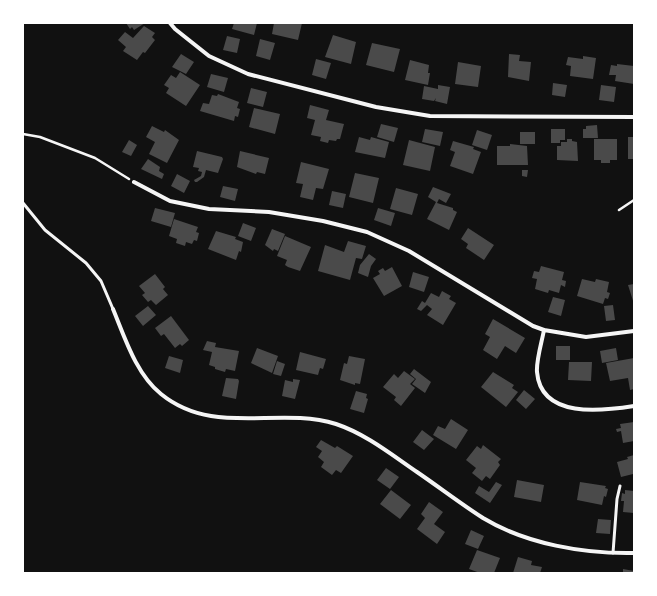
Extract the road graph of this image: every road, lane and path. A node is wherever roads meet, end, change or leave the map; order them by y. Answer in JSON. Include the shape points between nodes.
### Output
{"nodes":[{"id":1,"x":170,"y":23,"type":"edge"},
{"id":2,"x":634,"y":117,"type":"edge"},
{"id":3,"x":23,"y":134,"type":"edge"},
{"id":4,"x":134,"y":182,"type":"joint"},
{"id":5,"x":634,"y":200,"type":"edge"},
{"id":6,"x":23,"y":203,"type":"edge"},
{"id":7,"x":619,"y":210,"type":"dead end"},
{"id":8,"x":113,"y":309,"type":"joint"},
{"id":9,"x":544,"y":330,"type":"junction"},
{"id":10,"x":634,"y":331,"type":"edge"},
{"id":11,"x":634,"y":406,"type":"edge"},
{"id":12,"x":620,"y":486,"type":"dead end"},
{"id":13,"x":613,"y":553,"type":"junction"},
{"id":14,"x":634,"y":553,"type":"edge"}],
"edges":[{"from":1,"to":2,"type":"street","via":[[209,56],[248,74],[376,107],[430,116]]},
{"from":3,"to":4,"type":"path","via":[[95,158]]},
{"from":4,"to":9,"type":"street","via":[[170,201],[209,209],[269,212],[367,232],[409,251],[533,326]]},
{"from":5,"to":7,"type":"path"},
{"from":6,"to":8,"type":"lane","via":[[44,230],[86,263],[101,281]]},
{"from":8,"to":13,"type":"street","via":[[139,368],[160,394],[192,412],[232,420],[293,417],[336,424],[369,439],[484,518],[529,538],[563,547]]},
{"from":9,"to":10,"type":"street","via":[[586,337]]},
{"from":9,"to":11,"type":"street","via":[[537,372],[543,390],[558,403],[574,409],[596,410]]},
{"from":12,"to":13,"type":"lane"},
{"from":13,"to":14,"type":"street"}]}
